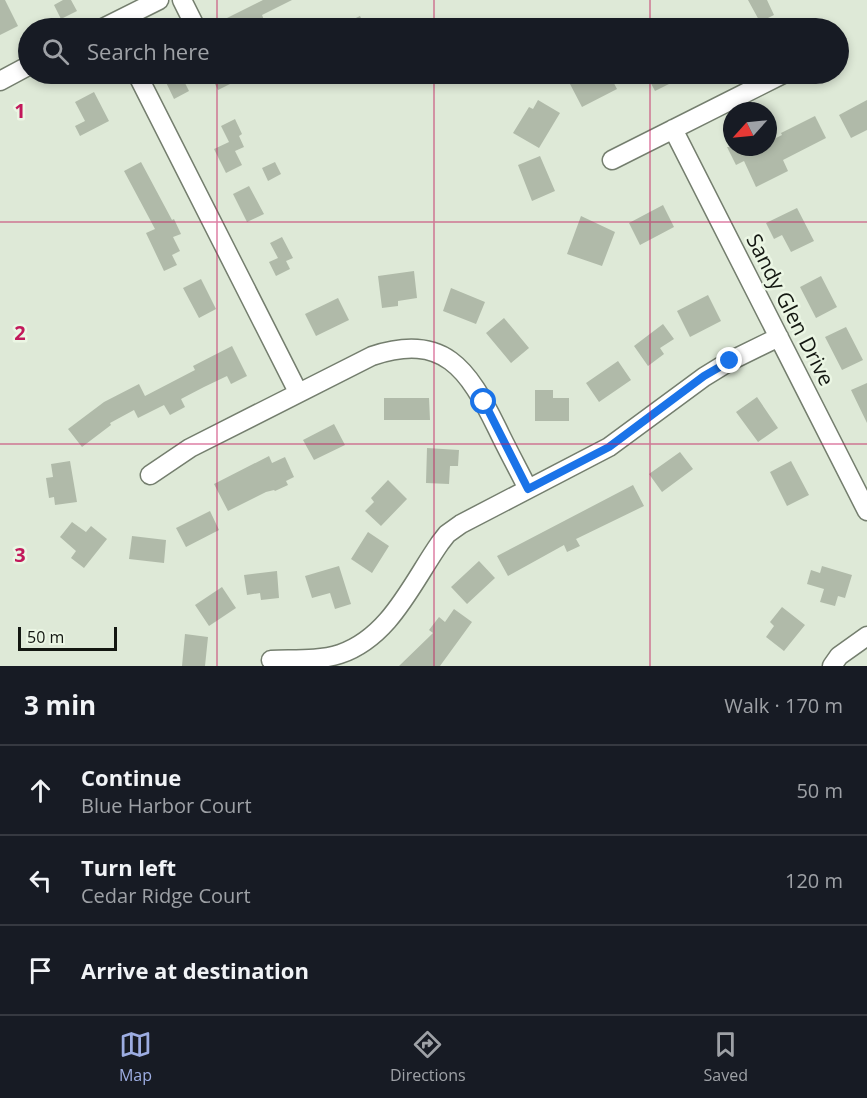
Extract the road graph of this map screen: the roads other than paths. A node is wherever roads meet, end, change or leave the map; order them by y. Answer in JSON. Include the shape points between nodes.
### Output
{"nodes":[{"id":1,"x":159,"y":0,"type":"edge"},
{"id":2,"x":182,"y":0,"type":"edge"},
{"id":3,"x":126,"y":18,"type":"edge"},
{"id":4,"x":190,"y":18,"type":"edge"},
{"id":5,"x":18,"y":71,"type":"edge"},
{"id":6,"x":0,"y":81,"type":"edge"},
{"id":7,"x":142,"y":84,"type":"edge"},
{"id":8,"x":763,"y":84,"type":"edge"},
{"id":9,"x":673,"y":129,"type":"junction"},
{"id":10,"x":612,"y":160,"type":"dead end"},
{"id":11,"x":779,"y":337,"type":"junction"},
{"id":12,"x":298,"y":392,"type":"junction"},
{"id":13,"x":150,"y":475,"type":"dead end"},
{"id":14,"x":528,"y":489,"type":"junction"},
{"id":15,"x":867,"y":511,"type":"edge"},
{"id":16,"x":867,"y":636,"type":"edge"},
{"id":17,"x":271,"y":660,"type":"dead end"},
{"id":18,"x":832,"y":666,"type":"edge"}],
"edges":[{"from":1,"to":3,"type":"street"},
{"from":2,"to":4,"type":"street"},
{"from":5,"to":6,"type":"street"},
{"from":7,"to":12,"type":"street"},
{"from":8,"to":9,"type":"street"},
{"from":9,"to":10,"type":"street"},
{"from":9,"to":11,"type":"street","name":"Sandy Glen Drive"},
{"from":11,"to":14,"type":"street","via":[[704,376],[609,447]]},
{"from":11,"to":15,"type":"street","name":"Sandy Glen Drive"},
{"from":12,"to":13,"type":"street","via":[[190,448]]},
{"from":12,"to":14,"type":"street","via":[[390,349],[420,348],[436,353],[461,369],[474,384]]},
{"from":14,"to":17,"type":"street","via":[[447,534],[398,607],[370,638],[334,655]]},
{"from":16,"to":18,"type":"street","via":[[839,656]]}]}
